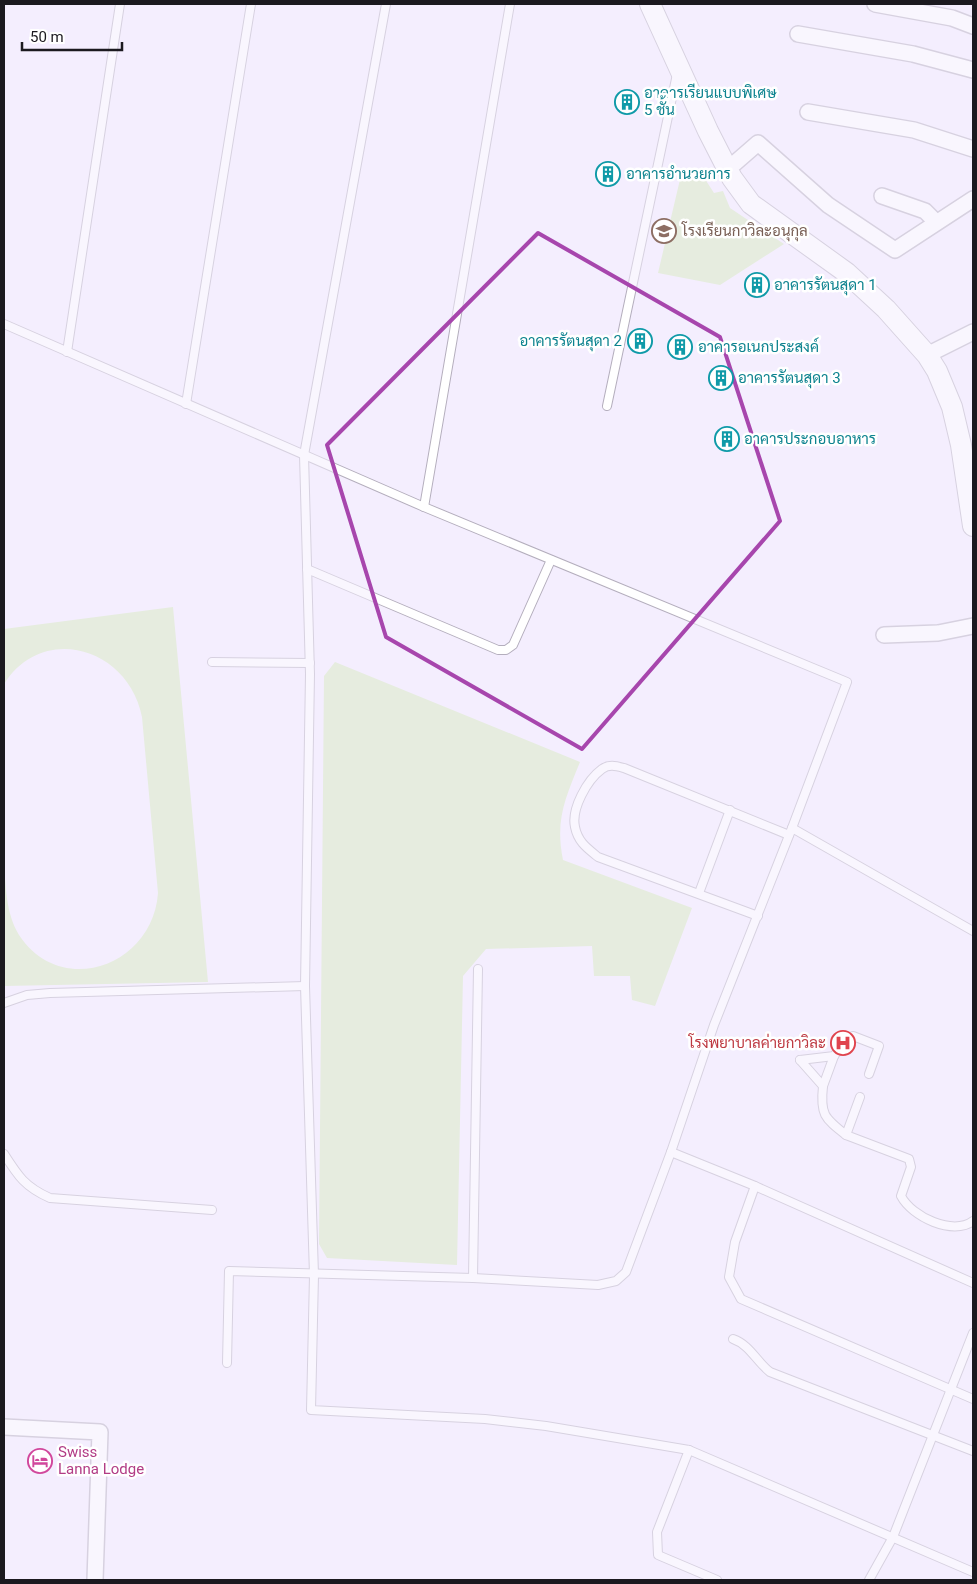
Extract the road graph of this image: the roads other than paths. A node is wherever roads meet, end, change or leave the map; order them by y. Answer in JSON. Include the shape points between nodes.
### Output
{"nodes":[{"id":1,"x":120,"y":4,"type":"edge"},
{"id":2,"x":250,"y":4,"type":"edge"},
{"id":3,"x":386,"y":4,"type":"edge"},
{"id":4,"x":510,"y":4,"type":"edge"},
{"id":5,"x":650,"y":4,"type":"edge"},
{"id":6,"x":875,"y":4,"type":"edge"},
{"id":7,"x":973,"y":26,"type":"edge"},
{"id":8,"x":798,"y":34,"type":"dead end"},
{"id":9,"x":678,"y":67,"type":"junction"},
{"id":10,"x":973,"y":70,"type":"edge"},
{"id":11,"x":808,"y":112,"type":"dead end"},
{"id":12,"x":973,"y":149,"type":"edge"},
{"id":13,"x":726,"y":166,"type":"junction"},
{"id":14,"x":882,"y":196,"type":"dead end"},
{"id":15,"x":973,"y":199,"type":"edge"},
{"id":16,"x":936,"y":222,"type":"junction"},
{"id":17,"x":4,"y":324,"type":"edge"},
{"id":18,"x":973,"y":332,"type":"edge"},
{"id":19,"x":67,"y":352,"type":"junction"},
{"id":20,"x":927,"y":355,"type":"junction"},
{"id":21,"x":186,"y":404,"type":"junction"},
{"id":22,"x":606,"y":406,"type":"dead end"},
{"id":23,"x":967,"y":447,"type":"edge"},
{"id":24,"x":304,"y":455,"type":"junction"},
{"id":25,"x":424,"y":507,"type":"junction"},
{"id":26,"x":973,"y":526,"type":"edge"},
{"id":27,"x":551,"y":560,"type":"junction"},
{"id":28,"x":307,"y":569,"type":"junction"},
{"id":29,"x":973,"y":626,"type":"edge"},
{"id":30,"x":884,"y":635,"type":"dead end"},
{"id":31,"x":212,"y":662,"type":"dead end"},
{"id":32,"x":310,"y":663,"type":"junction"},
{"id":33,"x":730,"y":810,"type":"junction"},
{"id":34,"x":790,"y":832,"type":"junction"},
{"id":35,"x":698,"y":893,"type":"junction"},
{"id":36,"x":758,"y":916,"type":"junction"},
{"id":37,"x":973,"y":931,"type":"edge"},
{"id":38,"x":478,"y":969,"type":"dead end"},
{"id":39,"x":305,"y":986,"type":"junction"},
{"id":40,"x":4,"y":1003,"type":"edge"},
{"id":41,"x":834,"y":1056,"type":"junction"},
{"id":42,"x":869,"y":1074,"type":"dead end"},
{"id":43,"x":823,"y":1086,"type":"junction"},
{"id":44,"x":860,"y":1097,"type":"dead end"},
{"id":45,"x":846,"y":1135,"type":"junction"},
{"id":46,"x":671,"y":1152,"type":"junction"},
{"id":47,"x":4,"y":1154,"type":"edge"},
{"id":48,"x":755,"y":1186,"type":"junction"},
{"id":49,"x":212,"y":1210,"type":"dead end"},
{"id":50,"x":973,"y":1221,"type":"edge"},
{"id":51,"x":314,"y":1274,"type":"junction"},
{"id":52,"x":473,"y":1278,"type":"junction"},
{"id":53,"x":973,"y":1283,"type":"edge"},
{"id":54,"x":973,"y":1333,"type":"edge"},
{"id":55,"x":733,"y":1339,"type":"dead end"},
{"id":56,"x":972,"y":1342,"type":"edge"},
{"id":57,"x":227,"y":1363,"type":"dead end"},
{"id":58,"x":950,"y":1389,"type":"junction"},
{"id":59,"x":973,"y":1399,"type":"edge"},
{"id":60,"x":4,"y":1428,"type":"edge"},
{"id":61,"x":932,"y":1434,"type":"junction"},
{"id":62,"x":689,"y":1450,"type":"junction"},
{"id":63,"x":973,"y":1451,"type":"edge"},
{"id":64,"x":893,"y":1537,"type":"junction"},
{"id":65,"x":973,"y":1572,"type":"edge"},
{"id":66,"x":95,"y":1580,"type":"edge"},
{"id":67,"x":717,"y":1580,"type":"edge"},
{"id":68,"x":869,"y":1580,"type":"edge"}],
"edges":[{"from":1,"to":19,"type":"lane"},
{"from":2,"to":21,"type":"lane"},
{"from":3,"to":24,"type":"lane"},
{"from":4,"to":25,"type":"lane"},
{"from":5,"to":9,"type":"street"},
{"from":6,"to":7,"type":"street","via":[[952,18]]},
{"from":8,"to":10,"type":"street","via":[[914,54]]},
{"from":9,"to":13,"type":"street"},
{"from":9,"to":22,"type":"lane"},
{"from":11,"to":12,"type":"street","via":[[914,130]]},
{"from":13,"to":16,"type":"street","via":[[735,163],[758,142],[828,205],[895,250]]},
{"from":13,"to":20,"type":"street","via":[[751,204],[847,273],[886,309]]},
{"from":14,"to":16,"type":"street","via":[[925,211]]},
{"from":15,"to":16,"type":"street"},
{"from":17,"to":19,"type":"lane"},
{"from":18,"to":20,"type":"street"},
{"from":19,"to":21,"type":"lane"},
{"from":20,"to":23,"type":"street","via":[[937,371]]},
{"from":21,"to":24,"type":"lane"},
{"from":23,"to":26,"type":"street"},
{"from":24,"to":25,"type":"lane"},
{"from":24,"to":28,"type":"lane"},
{"from":25,"to":27,"type":"lane"},
{"from":27,"to":28,"type":"lane","via":[[513,645],[506,650],[498,650]]},
{"from":27,"to":34,"type":"lane","via":[[847,682]]},
{"from":28,"to":32,"type":"lane"},
{"from":29,"to":30,"type":"street","via":[[938,633]]},
{"from":31,"to":32,"type":"lane"},
{"from":32,"to":39,"type":"lane"},
{"from":33,"to":34,"type":"lane"},
{"from":33,"to":35,"type":"lane"},
{"from":33,"to":35,"type":"lane","via":[[613,766],[602,768],[590,781],[577,806],[575,826],[582,844],[598,857]]},
{"from":34,"to":36,"type":"lane"},
{"from":34,"to":37,"type":"lane"},
{"from":35,"to":36,"type":"lane"},
{"from":36,"to":46,"type":"lane","via":[[714,1025]]},
{"from":38,"to":52,"type":"lane"},
{"from":39,"to":40,"type":"lane","via":[[50,993],[27,995]]},
{"from":39,"to":51,"type":"lane"},
{"from":41,"to":42,"type":"lane","via":[[847,1038],[853,1036],[879,1046]]},
{"from":41,"to":43,"type":"lane"},
{"from":41,"to":43,"type":"lane","via":[[800,1060]]},
{"from":43,"to":45,"type":"lane","via":[[821,1107],[830,1123]]},
{"from":44,"to":45,"type":"lane"},
{"from":45,"to":50,"type":"lane","via":[[909,1159],[911,1167],[901,1196],[906,1206],[916,1214],[954,1228],[965,1227]]},
{"from":46,"to":48,"type":"lane"},
{"from":46,"to":52,"type":"lane","via":[[626,1272],[616,1281],[598,1285]]},
{"from":47,"to":49,"type":"lane","via":[[20,1180],[50,1198]]},
{"from":48,"to":53,"type":"lane"},
{"from":48,"to":58,"type":"lane","via":[[735,1242],[729,1277],[741,1298]]},
{"from":51,"to":52,"type":"lane"},
{"from":51,"to":57,"type":"lane","via":[[229,1271]]},
{"from":51,"to":62,"type":"lane","via":[[311,1410],[485,1419]]},
{"from":54,"to":56,"type":"lane"},
{"from":55,"to":61,"type":"lane","via":[[749,1348],[770,1372]]},
{"from":56,"to":58,"type":"lane"},
{"from":58,"to":59,"type":"lane"},
{"from":58,"to":61,"type":"lane"},
{"from":60,"to":66,"type":"street","via":[[100,1432]]},
{"from":61,"to":63,"type":"lane"},
{"from":61,"to":64,"type":"lane"},
{"from":62,"to":64,"type":"lane"},
{"from":62,"to":67,"type":"lane","via":[[657,1532],[658,1555]]},
{"from":64,"to":65,"type":"lane"},
{"from":64,"to":68,"type":"lane"}]}
